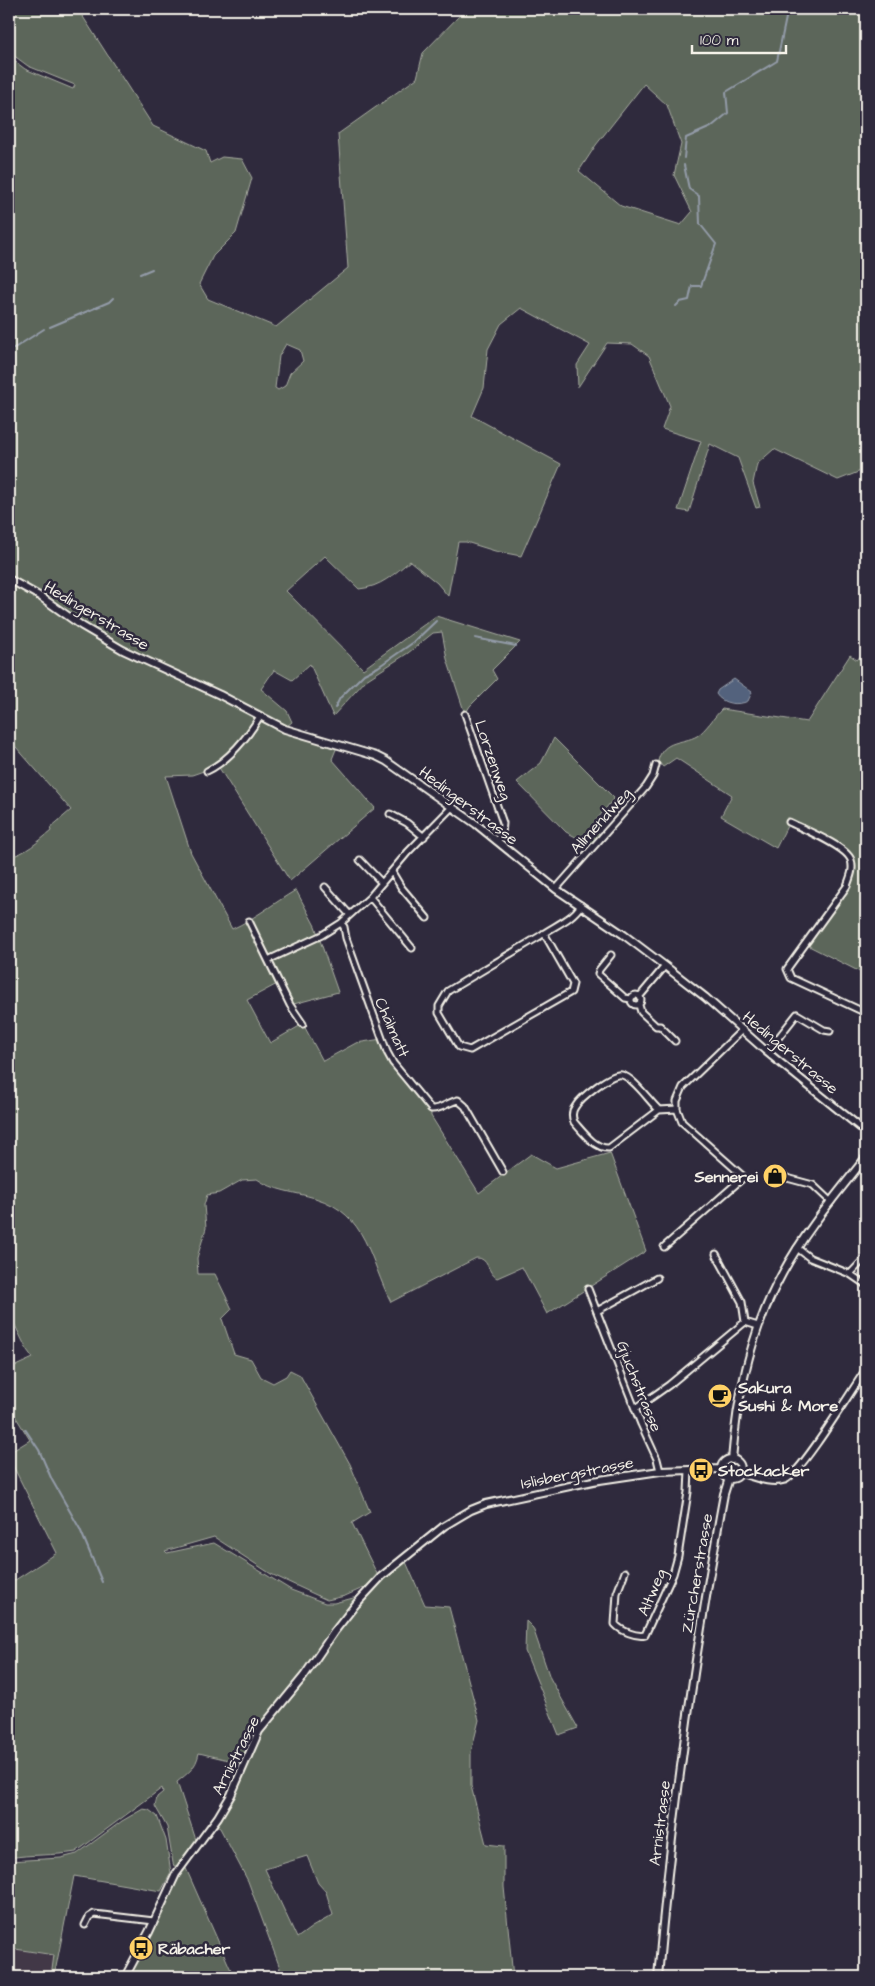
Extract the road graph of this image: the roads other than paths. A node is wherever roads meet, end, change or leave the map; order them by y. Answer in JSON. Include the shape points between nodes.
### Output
{"nodes":[{"id":1,"x":9,"y":579,"type":"edge"},
{"id":2,"x":465,"y":714,"type":"dead end"},
{"id":3,"x":260,"y":716,"type":"junction"},
{"id":4,"x":656,"y":765,"type":"dead end"},
{"id":5,"x":207,"y":771,"type":"dead end"},
{"id":6,"x":452,"y":807,"type":"junction"},
{"id":7,"x":390,"y":814,"type":"dead end"},
{"id":8,"x":789,"y":822,"type":"dead end"},
{"id":9,"x":424,"y":837,"type":"junction"},
{"id":10,"x":497,"y":841,"type":"junction"},
{"id":11,"x":360,"y":860,"type":"dead end"},
{"id":12,"x":392,"y":872,"type":"junction"},
{"id":13,"x":382,"y":883,"type":"junction"},
{"id":14,"x":325,"y":887,"type":"dead end"},
{"id":15,"x":556,"y":889,"type":"junction"},
{"id":16,"x":370,"y":897,"type":"junction"},
{"id":17,"x":581,"y":906,"type":"junction"},
{"id":18,"x":349,"y":914,"type":"junction"},
{"id":19,"x":427,"y":918,"type":"dead end"},
{"id":20,"x":249,"y":921,"type":"dead end"},
{"id":21,"x":341,"y":923,"type":"junction"},
{"id":22,"x":544,"y":933,"type":"junction"},
{"id":23,"x":412,"y":948,"type":"dead end"},
{"id":24,"x":611,"y":954,"type":"dead end"},
{"id":25,"x":268,"y":960,"type":"junction"},
{"id":26,"x":665,"y":966,"type":"junction"},
{"id":27,"x":640,"y":996,"type":"junction"},
{"id":28,"x":631,"y":999,"type":"junction"},
{"id":29,"x":639,"y":1005,"type":"junction"},
{"id":30,"x":866,"y":1013,"type":"edge"},
{"id":31,"x":302,"y":1024,"type":"dead end"},
{"id":32,"x":742,"y":1030,"type":"junction"},
{"id":33,"x":830,"y":1031,"type":"dead end"},
{"id":34,"x":675,"y":1041,"type":"dead end"},
{"id":35,"x":767,"y":1052,"type":"junction"},
{"id":36,"x":677,"y":1109,"type":"junction"},
{"id":37,"x":659,"y":1110,"type":"junction"},
{"id":38,"x":866,"y":1132,"type":"edge"},
{"id":39,"x":866,"y":1157,"type":"edge"},
{"id":40,"x":503,"y":1172,"type":"dead end"},
{"id":41,"x":779,"y":1172,"type":"dead end"},
{"id":42,"x":831,"y":1202,"type":"junction"},
{"id":43,"x":664,"y":1247,"type":"dead end"},
{"id":44,"x":797,"y":1248,"type":"junction"},
{"id":45,"x":716,"y":1254,"type":"dead end"},
{"id":46,"x":866,"y":1257,"type":"edge"},
{"id":47,"x":850,"y":1274,"type":"junction"},
{"id":48,"x":657,"y":1278,"type":"dead end"},
{"id":49,"x":866,"y":1285,"type":"edge"},
{"id":50,"x":588,"y":1290,"type":"dead end"},
{"id":51,"x":597,"y":1311,"type":"junction"},
{"id":52,"x":745,"y":1322,"type":"junction"},
{"id":53,"x":758,"y":1326,"type":"junction"},
{"id":54,"x":866,"y":1369,"type":"edge"},
{"id":55,"x":635,"y":1409,"type":"junction"},
{"id":56,"x":732,"y":1460,"type":"junction"},
{"id":57,"x":722,"y":1469,"type":"junction"},
{"id":58,"x":689,"y":1470,"type":"junction"},
{"id":59,"x":660,"y":1471,"type":"junction"},
{"id":60,"x":740,"y":1473,"type":"junction"},
{"id":61,"x":729,"y":1478,"type":"junction"},
{"id":62,"x":444,"y":1526,"type":"joint"},
{"id":63,"x":625,"y":1572,"type":"dead end"},
{"id":64,"x":693,"y":1673,"type":"joint"},
{"id":65,"x":154,"y":1921,"type":"junction"},
{"id":66,"x":85,"y":1925,"type":"dead end"},
{"id":67,"x":125,"y":1977,"type":"edge"},
{"id":68,"x":658,"y":1977,"type":"edge"}],
"edges":[{"from":1,"to":3,"type":"street","name":"Hedingerstrasse","via":[[123,650]]},
{"from":2,"to":10,"type":"street","name":"Lorzenweg","via":[[503,823],[502,834]]},
{"from":3,"to":5,"type":"street","via":[[228,757]]},
{"from":3,"to":6,"type":"street","name":"Hedingerstrasse","via":[[285,729],[376,756]]},
{"from":4,"to":15,"type":"street","name":"Allmendweg","via":[[646,787]]},
{"from":6,"to":9,"type":"street"},
{"from":6,"to":10,"type":"street","name":"Hedingerstrasse"},
{"from":7,"to":9,"type":"street"},
{"from":8,"to":30,"type":"street","via":[[844,850],[851,861],[852,871],[847,886],[787,969],[788,974]]},
{"from":9,"to":12,"type":"street"},
{"from":10,"to":15,"type":"street","name":"Hedingerstrasse"},
{"from":11,"to":13,"type":"street"},
{"from":12,"to":13,"type":"street"},
{"from":12,"to":19,"type":"street"},
{"from":13,"to":16,"type":"street"},
{"from":14,"to":18,"type":"street"},
{"from":15,"to":17,"type":"street","name":"Hedingerstrasse"},
{"from":16,"to":18,"type":"street"},
{"from":16,"to":23,"type":"street"},
{"from":17,"to":22,"type":"street"},
{"from":17,"to":26,"type":"street","name":"Hedingerstrasse"},
{"from":18,"to":21,"type":"street"},
{"from":20,"to":25,"type":"street"},
{"from":21,"to":25,"type":"street"},
{"from":21,"to":40,"type":"street","name":"Chälmatt","via":[[366,998],[393,1063],[431,1109],[458,1100],[465,1106]]},
{"from":22,"to":22,"type":"street","via":[[573,984],[572,992],[470,1050],[459,1047],[439,1013],[439,1006],[448,991]]},
{"from":24,"to":28,"type":"street","via":[[598,974],[625,998]]},
{"from":25,"to":31,"type":"street"},
{"from":26,"to":27,"type":"street"},
{"from":26,"to":32,"type":"street","name":"Hedingerstrasse"},
{"from":27,"to":28,"type":"street","via":[[635,995]]},
{"from":27,"to":29,"type":"street","via":[[642,1001]]},
{"from":28,"to":29,"type":"street","via":[[632,1004]]},
{"from":29,"to":34,"type":"street","via":[[641,1012]]},
{"from":32,"to":35,"type":"street","name":"Hedingerstrasse"},
{"from":32,"to":36,"type":"street","via":[[683,1087]]},
{"from":33,"to":35,"type":"street","via":[[797,1014]]},
{"from":35,"to":38,"type":"street","name":"Hedingerstrasse"},
{"from":36,"to":37,"type":"street"},
{"from":36,"to":43,"type":"street","via":[[682,1122],[744,1177]]},
{"from":37,"to":37,"type":"street","via":[[628,1078],[615,1075],[575,1106],[573,1118],[596,1145],[609,1148]]},
{"from":39,"to":42,"type":"street"},
{"from":41,"to":42,"type":"street","via":[[787,1178],[813,1186]]},
{"from":42,"to":44,"type":"street"},
{"from":44,"to":47,"type":"street","via":[[810,1258]]},
{"from":44,"to":53,"type":"street","via":[[771,1294]]},
{"from":45,"to":52,"type":"street","via":[[742,1302]]},
{"from":46,"to":47,"type":"street"},
{"from":47,"to":49,"type":"street"},
{"from":48,"to":51,"type":"street"},
{"from":50,"to":51,"type":"street","name":"Gjuchstrasse"},
{"from":51,"to":55,"type":"street","name":"Gjuchstrasse"},
{"from":52,"to":53,"type":"street"},
{"from":52,"to":55,"type":"street"},
{"from":53,"to":56,"type":"street","via":[[742,1392]]},
{"from":54,"to":60,"type":"street","via":[[790,1478],[768,1482]]},
{"from":55,"to":59,"type":"street","name":"Gjuchstrasse"},
{"from":56,"to":57,"type":"street","via":[[725,1462]]},
{"from":56,"to":60,"type":"street","via":[[739,1463]]},
{"from":57,"to":58,"type":"street","name":"Islisbergstrasse"},
{"from":57,"to":61,"type":"street"},
{"from":58,"to":59,"type":"street","name":"Islisbergstrasse"},
{"from":58,"to":63,"type":"street","name":"Altweg","via":[[673,1574],[645,1635],[620,1629],[615,1624],[617,1593]]},
{"from":59,"to":62,"type":"street","name":"Islisbergstrasse","via":[[593,1481],[486,1504]]},
{"from":60,"to":61,"type":"street","via":[[736,1478]]},
{"from":61,"to":64,"type":"street","name":"Zürcherstrasse"},
{"from":62,"to":65,"type":"street","name":"Arnistrasse","via":[[366,1592],[259,1731],[227,1802],[176,1874]]},
{"from":64,"to":68,"type":"street","name":"Arnistrasse","via":[[672,1832]]},
{"from":65,"to":66,"type":"street","via":[[94,1914]]},
{"from":65,"to":67,"type":"street","name":"Arnistrasse"}]}
